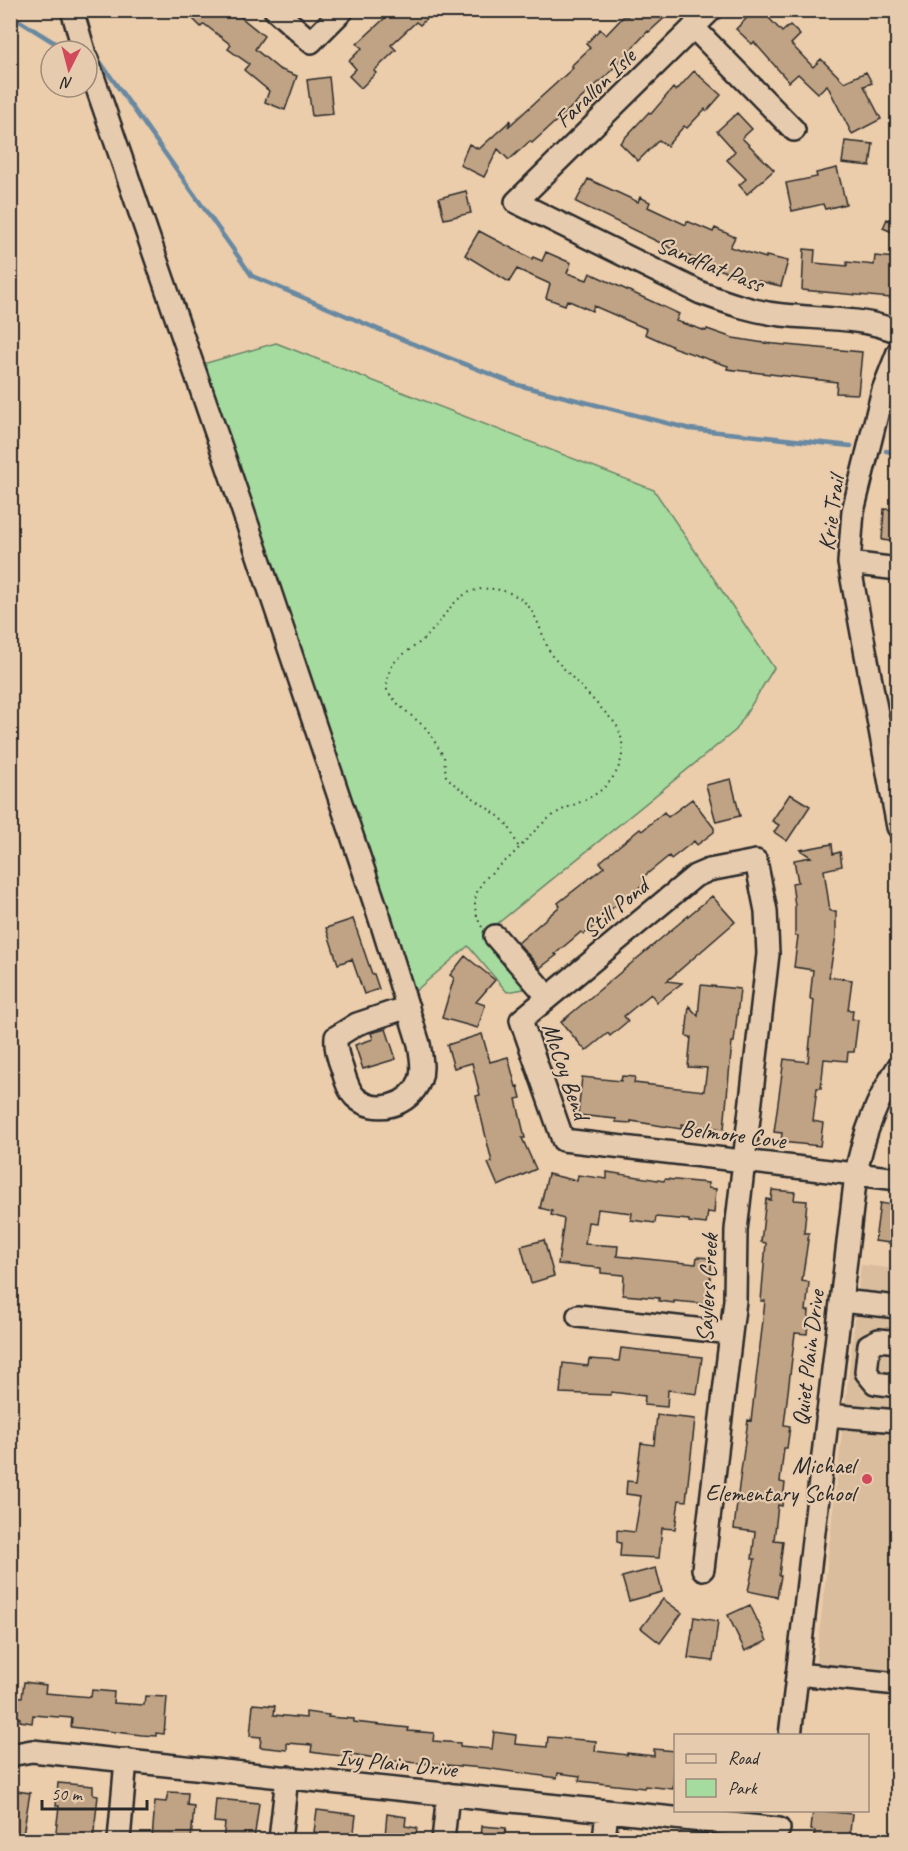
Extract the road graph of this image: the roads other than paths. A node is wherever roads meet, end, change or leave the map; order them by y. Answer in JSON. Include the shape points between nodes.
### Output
{"nodes":[{"id":1,"x":72,"y":10,"type":"edge"},
{"id":2,"x":275,"y":10,"type":"edge"},
{"id":3,"x":343,"y":10,"type":"edge"},
{"id":4,"x":711,"y":10,"type":"edge"},
{"id":5,"x":693,"y":27,"type":"junction"},
{"id":6,"x":80,"y":39,"type":"edge"},
{"id":7,"x":99,"y":94,"type":"edge"},
{"id":8,"x":794,"y":129,"type":"dead end"},
{"id":9,"x":516,"y":202,"type":"joint"},
{"id":10,"x":897,"y":332,"type":"edge"},
{"id":11,"x":897,"y":352,"type":"edge"},
{"id":12,"x":849,"y":563,"type":"junction"},
{"id":13,"x":897,"y":569,"type":"edge"},
{"id":14,"x":890,"y":743,"type":"edge"},
{"id":15,"x":897,"y":827,"type":"edge"},
{"id":16,"x":756,"y":861,"type":"joint"},
{"id":17,"x":495,"y":936,"type":"road end"},
{"id":18,"x":548,"y":997,"type":"junction"},
{"id":19,"x":408,"y":1007,"type":"junction"},
{"id":20,"x":521,"y":1020,"type":"joint"},
{"id":21,"x":897,"y":1067,"type":"edge"},
{"id":22,"x":563,"y":1140,"type":"joint"},
{"id":23,"x":744,"y":1161,"type":"junction"},
{"id":24,"x":856,"y":1174,"type":"junction"},
{"id":25,"x":897,"y":1179,"type":"edge"},
{"id":26,"x":841,"y":1301,"type":"junction"},
{"id":27,"x":897,"y":1307,"type":"edge"},
{"id":28,"x":578,"y":1316,"type":"dead end"},
{"id":29,"x":731,"y":1333,"type":"junction"},
{"id":30,"x":897,"y":1342,"type":"edge"},
{"id":31,"x":890,"y":1385,"type":"edge"},
{"id":32,"x":827,"y":1415,"type":"junction"},
{"id":33,"x":889,"y":1420,"type":"edge"},
{"id":34,"x":703,"y":1569,"type":"dead end"},
{"id":35,"x":797,"y":1674,"type":"junction"},
{"id":36,"x":897,"y":1683,"type":"edge"},
{"id":37,"x":790,"y":1734,"type":"edge"},
{"id":38,"x":10,"y":1755,"type":"edge"},
{"id":39,"x":126,"y":1760,"type":"junction"},
{"id":40,"x":287,"y":1777,"type":"junction"},
{"id":41,"x":448,"y":1794,"type":"junction"},
{"id":42,"x":607,"y":1810,"type":"junction"},
{"id":43,"x":779,"y":1827,"type":"edge"},
{"id":44,"x":119,"y":1840,"type":"edge"},
{"id":45,"x":280,"y":1840,"type":"edge"},
{"id":46,"x":443,"y":1840,"type":"edge"},
{"id":47,"x":604,"y":1840,"type":"edge"}],
"edges":[{"from":1,"to":6,"type":"street"},
{"from":2,"to":3,"type":"street","via":[[311,42]]},
{"from":4,"to":5,"type":"street","name":"Farallon Isle"},
{"from":5,"to":8,"type":"street"},
{"from":5,"to":9,"type":"street","name":"Farallon Isle"},
{"from":7,"to":19,"type":"street"},
{"from":9,"to":10,"type":"street","name":"Sandflat Pass","via":[[728,304],[762,313],[864,323]]},
{"from":11,"to":12,"type":"street","name":"Krie Trail","via":[[883,390],[853,511]]},
{"from":12,"to":13,"type":"street"},
{"from":12,"to":14,"type":"street","name":"Krie Trail"},
{"from":14,"to":15,"type":"street","name":"Krie Trail"},
{"from":16,"to":18,"type":"street","name":"Still Pond","via":[[695,876]]},
{"from":16,"to":23,"type":"street","name":"Saylers Creek","via":[[769,931],[770,1011]]},
{"from":17,"to":18,"type":"street"},
{"from":18,"to":20,"type":"street","name":"Still Pond"},
{"from":19,"to":19,"type":"street","via":[[419,1044],[420,1079],[413,1093],[400,1103],[382,1108],[365,1105],[353,1096],[346,1082],[336,1037],[357,1024]]},
{"from":20,"to":22,"type":"street","name":"McCoy Bend"},
{"from":21,"to":24,"type":"street","name":"Quiet Plain Drive","via":[[871,1115]]},
{"from":22,"to":23,"type":"street","name":"Belmore Cove"},
{"from":23,"to":24,"type":"street","name":"Belmore Cove"},
{"from":23,"to":29,"type":"street","name":"Saylers Creek"},
{"from":24,"to":25,"type":"street","name":"Belmore Cove"},
{"from":24,"to":26,"type":"street","name":"Quiet Plain Drive"},
{"from":26,"to":27,"type":"street"},
{"from":26,"to":32,"type":"street","name":"Quiet Plain Drive"},
{"from":28,"to":29,"type":"street"},
{"from":29,"to":34,"type":"street","name":"Saylers Creek"},
{"from":30,"to":31,"type":"street","via":[[879,1340],[869,1345],[866,1372],[875,1383]]},
{"from":31,"to":33,"type":"street"},
{"from":32,"to":33,"type":"street"},
{"from":32,"to":35,"type":"street","name":"Quiet Plain Drive"},
{"from":35,"to":36,"type":"street"},
{"from":35,"to":37,"type":"street","name":"Quiet Plain Drive"},
{"from":38,"to":39,"type":"street","name":"Ivy Plain Drive","via":[[32,1751]]},
{"from":39,"to":40,"type":"street","name":"Ivy Plain Drive"},
{"from":39,"to":44,"type":"street"},
{"from":40,"to":41,"type":"street","name":"Ivy Plain Drive"},
{"from":40,"to":45,"type":"street"},
{"from":41,"to":42,"type":"street","name":"Ivy Plain Drive"},
{"from":41,"to":46,"type":"street"},
{"from":42,"to":43,"type":"street","name":"Ivy Plain Drive"},
{"from":42,"to":47,"type":"street"}]}
